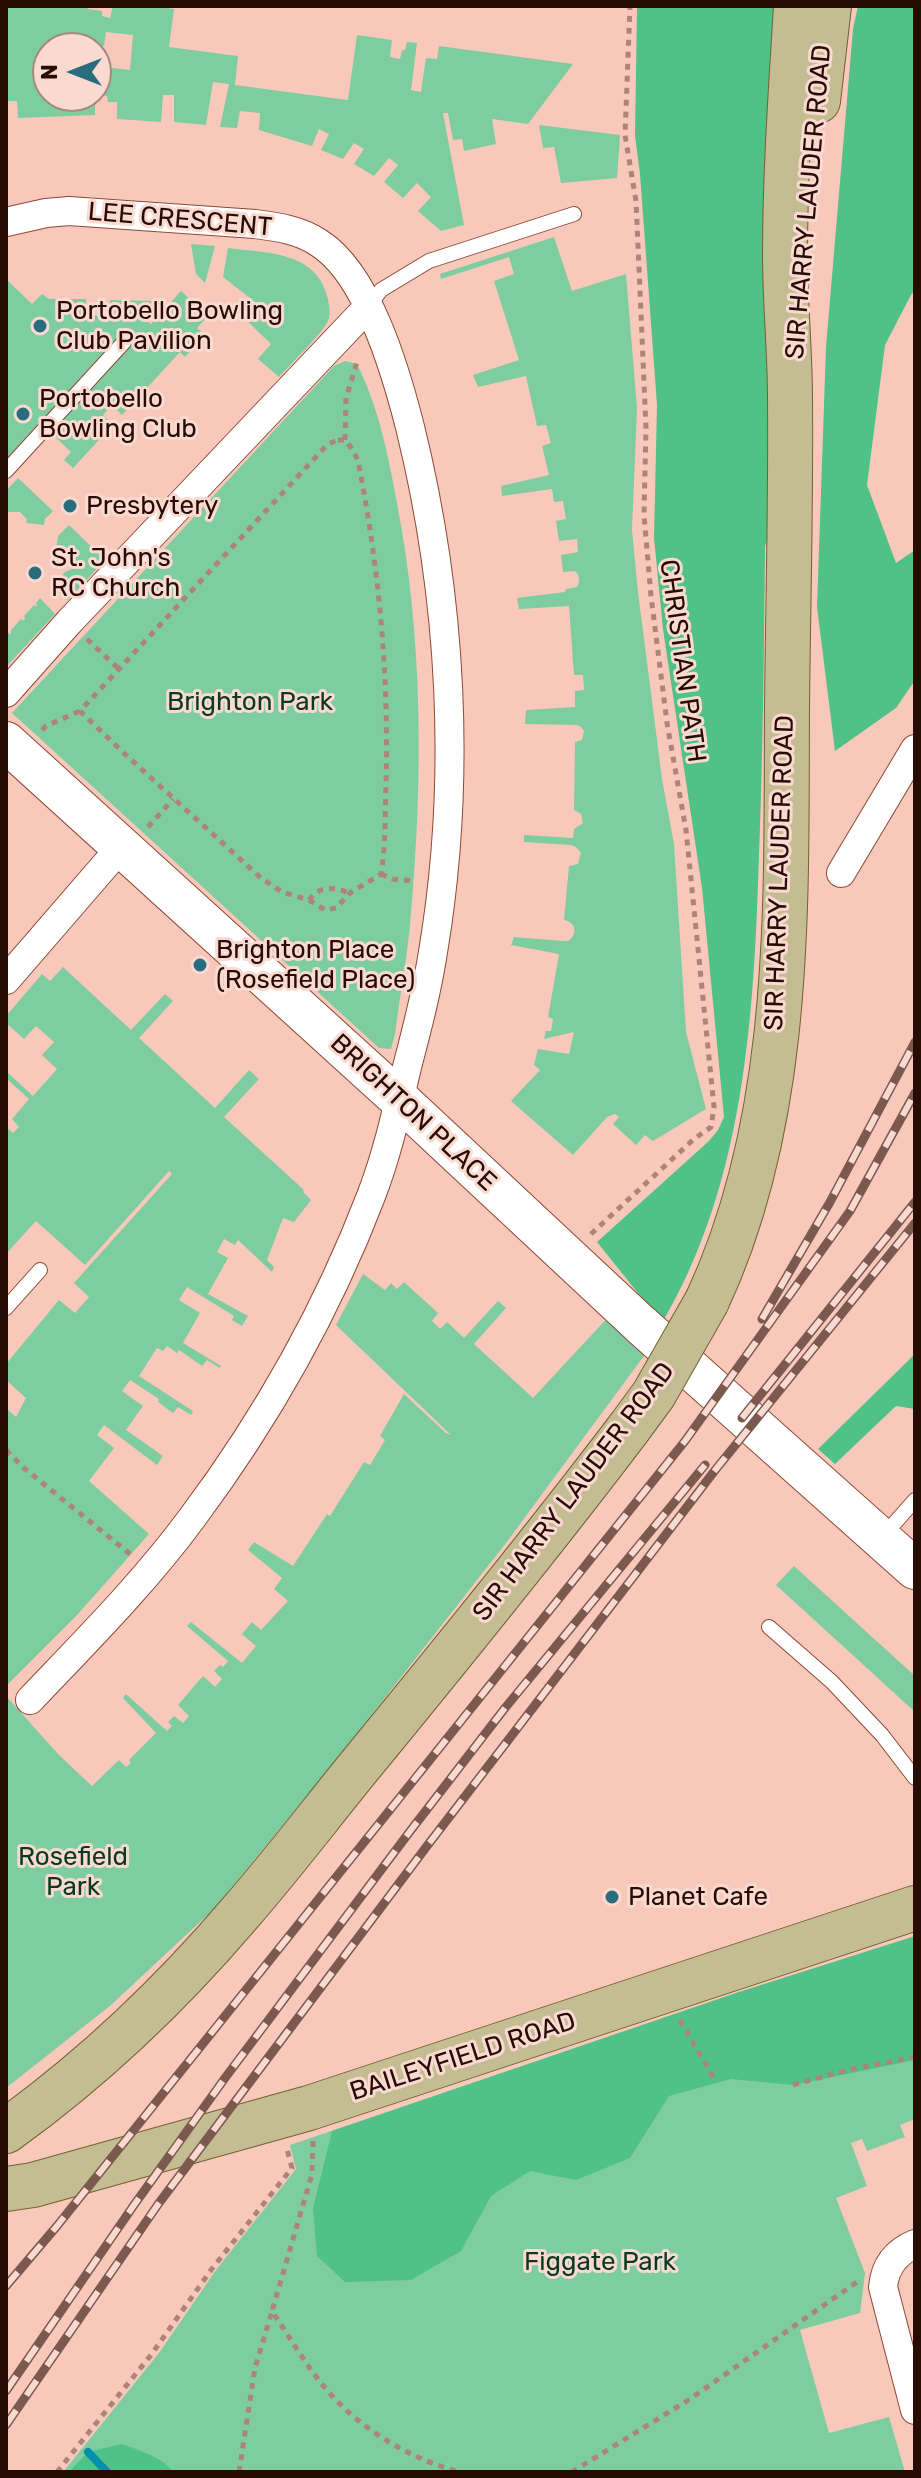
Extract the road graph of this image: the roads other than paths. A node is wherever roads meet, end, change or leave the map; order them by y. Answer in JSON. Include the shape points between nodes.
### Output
{"nodes":[{"id":1,"x":796,"y":6,"type":"edge"},
{"id":2,"x":829,"y":6,"type":"edge"},
{"id":3,"x":574,"y":214,"type":"dead end"},
{"id":4,"x":6,"y":222,"type":"edge"},
{"id":5,"x":368,"y":307,"type":"junction"},
{"id":6,"x":124,"y":342,"type":"dead end"},
{"id":7,"x":790,"y":399,"type":"junction"},
{"id":8,"x":6,"y":471,"type":"edge"},
{"id":9,"x":6,"y":693,"type":"edge"},
{"id":10,"x":13,"y":748,"type":"edge"},
{"id":11,"x":915,"y":749,"type":"edge"},
{"id":12,"x":121,"y":847,"type":"junction"},
{"id":13,"x":841,"y":873,"type":"dead end"},
{"id":14,"x":6,"y":980,"type":"edge"},
{"id":15,"x":399,"y":1099,"type":"junction"},
{"id":16,"x":40,"y":1270,"type":"dead end"},
{"id":17,"x":6,"y":1308,"type":"edge"},
{"id":18,"x":915,"y":1500,"type":"edge"},
{"id":19,"x":881,"y":1539,"type":"junction"},
{"id":20,"x":915,"y":1569,"type":"edge"},
{"id":21,"x":769,"y":1627,"type":"dead end"},
{"id":22,"x":30,"y":1700,"type":"dead end"},
{"id":23,"x":915,"y":1778,"type":"edge"},
{"id":24,"x":915,"y":1908,"type":"edge"},
{"id":25,"x":6,"y":2131,"type":"edge"},
{"id":26,"x":6,"y":2189,"type":"edge"},
{"id":27,"x":915,"y":2244,"type":"edge"},
{"id":28,"x":915,"y":2410,"type":"edge"}],
"edges":[{"from":1,"to":7,"type":"main road","name":"SIR HARRY LAUDER ROAD","via":[[785,256]]},
{"from":2,"to":7,"type":"main road","name":"SIR HARRY LAUDER ROAD"},
{"from":3,"to":5,"type":"lane","via":[[429,261],[381,290]]},
{"from":4,"to":5,"type":"street","name":"LEE CRESCENT","via":[[92,211],[281,227],[319,243],[340,259]]},
{"from":5,"to":9,"type":"street"},
{"from":5,"to":15,"type":"street","name":"LEE CRESCENT","via":[[405,410],[427,505],[447,667],[442,883],[433,953]]},
{"from":6,"to":8,"type":"lane"},
{"from":7,"to":25,"type":"main road","name":"SIR HARRY LAUDER ROAD","bridge":true,"via":[[787,835],[780,983],[755,1167],[707,1301],[629,1428],[241,1913],[99,2057]]},
{"from":10,"to":12,"type":"street","name":"BRIGHTON PLACE"},
{"from":11,"to":13,"type":"street"},
{"from":12,"to":14,"type":"street"},
{"from":12,"to":15,"type":"street","name":"BRIGHTON PLACE"},
{"from":15,"to":19,"type":"street","name":"BRIGHTON PLACE"},
{"from":15,"to":22,"type":"street","name":"LEE CRESCENT","via":[[373,1192],[328,1297],[291,1366],[190,1521]]},
{"from":16,"to":17,"type":"lane"},
{"from":18,"to":19,"type":"lane"},
{"from":19,"to":20,"type":"street","name":"BRIGHTON PLACE"},
{"from":21,"to":23,"type":"lane","via":[[832,1682]]},
{"from":24,"to":26,"type":"main road","name":"BAILEYFIELD ROAD","via":[[295,2112]]},
{"from":27,"to":28,"type":"street","via":[[893,2258],[884,2294]]}]}
